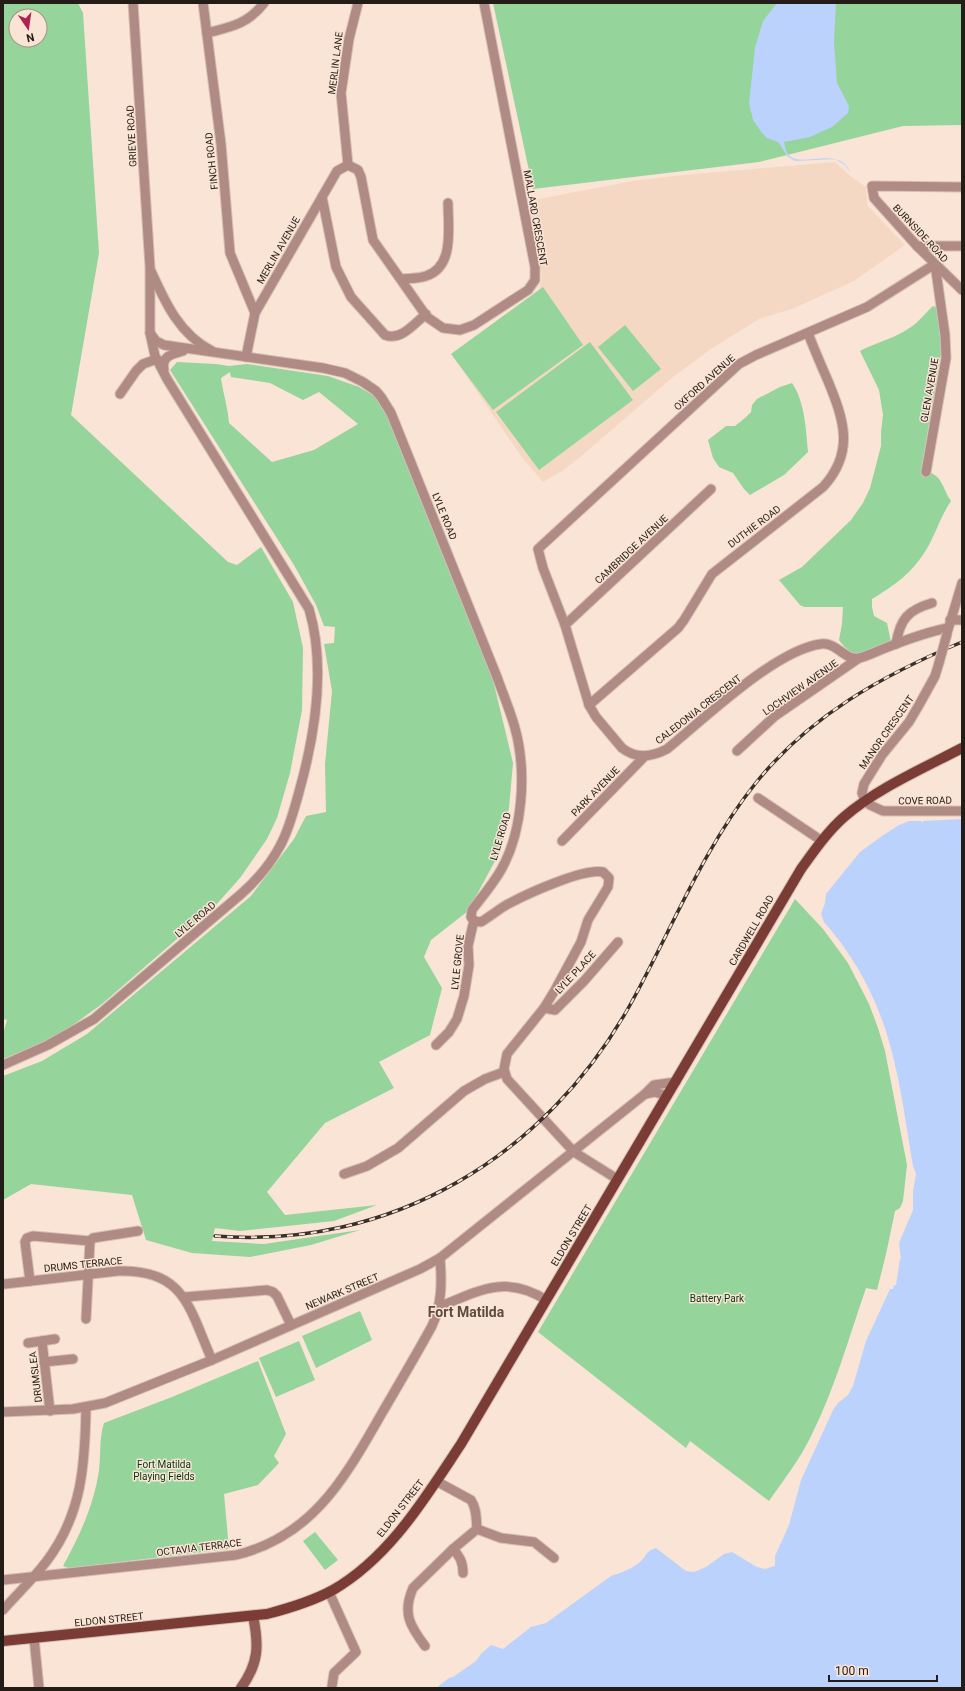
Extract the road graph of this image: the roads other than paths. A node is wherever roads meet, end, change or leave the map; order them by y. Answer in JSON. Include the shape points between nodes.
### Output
{"nodes":[{"id":1,"x":133,"y":3,"type":"edge"},
{"id":2,"x":203,"y":3,"type":"edge"},
{"id":3,"x":264,"y":3,"type":"edge"},
{"id":4,"x":484,"y":3,"type":"edge"},
{"id":5,"x":356,"y":7,"type":"edge"},
{"id":6,"x":207,"y":33,"type":"junction"},
{"id":7,"x":348,"y":165,"type":"junction"},
{"id":8,"x":962,"y":187,"type":"edge"},
{"id":9,"x":322,"y":197,"type":"junction"},
{"id":10,"x":448,"y":203,"type":"dead end"},
{"id":11,"x":917,"y":246,"type":"junction"},
{"id":12,"x":962,"y":246,"type":"edge"},
{"id":13,"x":935,"y":264,"type":"junction"},
{"id":14,"x":150,"y":268,"type":"junction"},
{"id":15,"x":401,"y":279,"type":"junction"},
{"id":16,"x":962,"y":290,"type":"edge"},
{"id":17,"x":149,"y":311,"type":"junction"},
{"id":18,"x":170,"y":312,"type":"junction"},
{"id":19,"x":255,"y":313,"type":"junction"},
{"id":20,"x":426,"y":314,"type":"junction"},
{"id":21,"x":150,"y":333,"type":"junction"},
{"id":22,"x":808,"y":333,"type":"junction"},
{"id":23,"x":190,"y":335,"type":"junction"},
{"id":24,"x":188,"y":350,"type":"junction"},
{"id":25,"x":218,"y":354,"type":"junction"},
{"id":26,"x":246,"y":357,"type":"junction"},
{"id":27,"x":157,"y":359,"type":"junction"},
{"id":28,"x":167,"y":379,"type":"junction"},
{"id":29,"x":120,"y":394,"type":"dead end"},
{"id":30,"x":926,"y":472,"type":"dead end"},
{"id":31,"x":711,"y":489,"type":"dead end"},
{"id":32,"x":962,"y":583,"type":"edge"},
{"id":33,"x":932,"y":603,"type":"dead end"},
{"id":34,"x":962,"y":620,"type":"edge"},
{"id":35,"x":565,"y":625,"type":"junction"},
{"id":36,"x":948,"y":627,"type":"junction"},
{"id":37,"x":896,"y":644,"type":"junction"},
{"id":38,"x":859,"y":658,"type":"junction"},
{"id":39,"x":589,"y":705,"type":"junction"},
{"id":40,"x":962,"y":748,"type":"edge"},
{"id":41,"x":737,"y":751,"type":"dead end"},
{"id":42,"x":645,"y":756,"type":"junction"},
{"id":43,"x":758,"y":798,"type":"dead end"},
{"id":44,"x":865,"y":801,"type":"junction"},
{"id":45,"x":962,"y":811,"type":"edge"},
{"id":46,"x":822,"y":841,"type":"junction"},
{"id":47,"x":562,"y":842,"type":"dead end"},
{"id":48,"x":474,"y":920,"type":"junction"},
{"id":49,"x":618,"y":942,"type":"dead end"},
{"id":50,"x":544,"y":1008,"type":"junction"},
{"id":51,"x":436,"y":1045,"type":"dead end"},
{"id":52,"x":3,"y":1065,"type":"edge"},
{"id":53,"x":504,"y":1072,"type":"junction"},
{"id":54,"x":676,"y":1082,"type":"junction"},
{"id":55,"x":645,"y":1094,"type":"junction"},
{"id":56,"x":667,"y":1096,"type":"junction"},
{"id":57,"x":574,"y":1152,"type":"junction"},
{"id":58,"x":344,"y":1174,"type":"dead end"},
{"id":59,"x":617,"y":1179,"type":"junction"},
{"id":60,"x":138,"y":1231,"type":"dead end"},
{"id":61,"x":90,"y":1241,"type":"junction"},
{"id":62,"x":440,"y":1258,"type":"junction"},
{"id":63,"x":87,"y":1273,"type":"junction"},
{"id":64,"x":30,"y":1281,"type":"junction"},
{"id":65,"x":5,"y":1284,"type":"dead end"},
{"id":66,"x":185,"y":1297,"type":"junction"},
{"id":67,"x":546,"y":1300,"type":"junction"},
{"id":68,"x":439,"y":1307,"type":"junction"},
{"id":69,"x":86,"y":1319,"type":"dead end"},
{"id":70,"x":291,"y":1325,"type":"junction"},
{"id":71,"x":55,"y":1339,"type":"dead end"},
{"id":72,"x":42,"y":1341,"type":"junction"},
{"id":73,"x":28,"y":1343,"type":"dead end"},
{"id":74,"x":73,"y":1359,"type":"dead end"},
{"id":75,"x":212,"y":1360,"type":"junction"},
{"id":76,"x":44,"y":1362,"type":"junction"},
{"id":77,"x":86,"y":1408,"type":"junction"},
{"id":78,"x":50,"y":1411,"type":"junction"},
{"id":79,"x":3,"y":1412,"type":"edge"},
{"id":80,"x":436,"y":1481,"type":"junction"},
{"id":81,"x":477,"y":1529,"type":"junction"},
{"id":82,"x":453,"y":1549,"type":"junction"},
{"id":83,"x":554,"y":1558,"type":"dead end"},
{"id":84,"x":463,"y":1573,"type":"dead end"},
{"id":85,"x":34,"y":1577,"type":"junction"},
{"id":86,"x":3,"y":1580,"type":"edge"},
{"id":87,"x":329,"y":1592,"type":"junction"},
{"id":88,"x":3,"y":1610,"type":"edge"},
{"id":89,"x":253,"y":1616,"type":"junction"},
{"id":90,"x":34,"y":1638,"type":"junction"},
{"id":91,"x":3,"y":1641,"type":"edge"},
{"id":92,"x":425,"y":1646,"type":"dead end"},
{"id":93,"x":332,"y":1686,"type":"dead end"},
{"id":94,"x":39,"y":1688,"type":"edge"},
{"id":95,"x":241,"y":1688,"type":"edge"}],
"edges":[{"from":1,"to":14,"type":"street","name":"GRIEVE ROAD"},
{"from":2,"to":6,"type":"street","name":"FINCH ROAD"},
{"from":3,"to":6,"type":"street","via":[[244,22]]},
{"from":4,"to":20,"type":"street","name":"MALLARD CRESCENT","via":[[535,267],[535,280],[528,290],[474,325],[460,330],[443,328]]},
{"from":5,"to":7,"type":"street","name":"MERLIN LANE","via":[[348,39],[341,93]]},
{"from":6,"to":19,"type":"street","name":"FINCH ROAD","via":[[230,253]]},
{"from":7,"to":9,"type":"street","name":"MERLIN AVENUE","via":[[337,171]]},
{"from":7,"to":15,"type":"street","name":"MALLARD CRESCENT","via":[[358,170],[361,177],[373,240]]},
{"from":8,"to":11,"type":"street","name":"BURNSIDE ROAD","via":[[872,186],[874,198]]},
{"from":9,"to":19,"type":"street","name":"MERLIN AVENUE"},
{"from":9,"to":20,"type":"street","via":[[336,267],[351,298],[385,335],[392,338],[399,336]]},
{"from":10,"to":15,"type":"street","via":[[448,247],[444,260],[427,276]]},
{"from":11,"to":12,"type":"street"},
{"from":11,"to":13,"type":"street","name":"BURNSIDE ROAD"},
{"from":13,"to":16,"type":"street","name":"BURNSIDE ROAD"},
{"from":13,"to":22,"type":"street","name":"OXFORD AVENUE","via":[[867,307]]},
{"from":13,"to":30,"type":"street","name":"GLEN AVENUE","via":[[946,358]]},
{"from":14,"to":17,"type":"street","name":"GRIEVE ROAD"},
{"from":14,"to":18,"type":"street","name":"GRIEVE ROAD"},
{"from":15,"to":20,"type":"street","name":"MALLARD CRESCENT"},
{"from":17,"to":18,"type":"street","name":"GRIEVE ROAD","via":[[154,304],[159,303]]},
{"from":17,"to":21,"type":"street","name":"GRIEVE ROAD"},
{"from":18,"to":23,"type":"street","name":"GRIEVE ROAD"},
{"from":19,"to":26,"type":"street","name":"MERLIN AVENUE"},
{"from":21,"to":24,"type":"street","name":"LYLE ROAD","via":[[159,343]]},
{"from":21,"to":27,"type":"street","name":"LYLE ROAD"},
{"from":22,"to":35,"type":"street","name":"OXFORD AVENUE","via":[[756,354],[739,364],[538,549]]},
{"from":22,"to":39,"type":"street","name":"DUTHIE ROAD","via":[[840,414],[844,446],[836,472],[823,487],[712,574],[678,628]]},
{"from":23,"to":24,"type":"street","via":[[193,345]]},
{"from":23,"to":25,"type":"street","name":"GRIEVE ROAD","via":[[202,346]]},
{"from":24,"to":25,"type":"street","name":"LYLE ROAD"},
{"from":24,"to":28,"type":"street","name":"LYLE ROAD","via":[[169,354],[165,358],[163,367]]},
{"from":25,"to":26,"type":"street","name":"LYLE ROAD"},
{"from":26,"to":48,"type":"street","name":"LYLE ROAD","via":[[324,368],[345,374],[376,391],[391,413],[497,676],[511,714],[518,744],[521,792],[518,820],[500,871],[472,910],[471,917]]},
{"from":27,"to":28,"type":"street","name":"LYLE ROAD"},
{"from":27,"to":29,"type":"street","via":[[143,364]]},
{"from":28,"to":52,"type":"street","name":"LYLE ROAD","via":[[309,609],[315,633],[317,662],[316,700],[309,757],[286,833],[274,857],[258,878],[94,1019],[48,1045]]},
{"from":31,"to":35,"type":"street","name":"CAMBRIDGE AVENUE"},
{"from":32,"to":36,"type":"street","name":"MANOR CRESCENT"},
{"from":33,"to":37,"type":"street","via":[[918,607],[902,622]]},
{"from":34,"to":36,"type":"street"},
{"from":35,"to":39,"type":"street"},
{"from":36,"to":37,"type":"street","via":[[926,632]]},
{"from":36,"to":44,"type":"street","name":"MANOR CRESCENT","bridge":true,"via":[[939,663],[928,689],[909,722],[882,755],[864,784],[862,793]]},
{"from":37,"to":38,"type":"street"},
{"from":38,"to":41,"type":"street","name":"LOCHVIEW AVENUE","via":[[775,716]]},
{"from":38,"to":42,"type":"street","name":"CALEDONIA CRESCENT","via":[[846,654],[830,644],[811,646],[794,653],[746,684],[667,749]]},
{"from":39,"to":42,"type":"street","via":[[622,748],[632,755]]},
{"from":40,"to":44,"type":"main road","name":"CARDWELL ROAD"},
{"from":42,"to":47,"type":"street","name":"PARK AVENUE"},
{"from":43,"to":46,"type":"street"},
{"from":44,"to":45,"type":"street","name":"COVE ROAD","via":[[874,808],[888,812]]},
{"from":44,"to":46,"type":"main road","name":"CARDWELL ROAD","via":[[843,818]]},
{"from":46,"to":54,"type":"main road","name":"CARDWELL ROAD","via":[[781,901]]},
{"from":48,"to":50,"type":"street","via":[[482,922],[510,903],[587,872],[598,871],[607,875],[610,883],[588,920],[574,958]]},
{"from":48,"to":51,"type":"street","name":"LYLE GROVE","via":[[468,946],[469,965],[461,1008],[449,1032]]},
{"from":49,"to":50,"type":"street","name":"LYLE PLACE","via":[[555,1010]]},
{"from":50,"to":53,"type":"street","via":[[507,1054]]},
{"from":53,"to":57,"type":"street","via":[[507,1079]]},
{"from":53,"to":58,"type":"street","via":[[484,1079],[464,1091],[398,1148],[367,1166]]},
{"from":54,"to":55,"type":"street","name":"NEWARK STREET","via":[[654,1085]]},
{"from":54,"to":56,"type":"main road","name":"CARDWELL ROAD"},
{"from":55,"to":56,"type":"street","via":[[655,1092]]},
{"from":55,"to":57,"type":"street","name":"NEWARK STREET"},
{"from":56,"to":59,"type":"main road","name":"CARDWELL ROAD"},
{"from":57,"to":59,"type":"street"},
{"from":57,"to":62,"type":"street","name":"NEWARK STREET"},
{"from":59,"to":67,"type":"main road","name":"ELDON STREET"},
{"from":60,"to":61,"type":"street","via":[[93,1238]]},
{"from":61,"to":63,"type":"street"},
{"from":61,"to":64,"type":"street","via":[[33,1236],[27,1238],[25,1242]]},
{"from":62,"to":68,"type":"street","name":"OCTAVIA TERRACE","via":[[442,1286]]},
{"from":62,"to":70,"type":"street","name":"NEWARK STREET"},
{"from":63,"to":64,"type":"street","name":"DRUMS TERRACE"},
{"from":63,"to":66,"type":"street","name":"DRUMS TERRACE","via":[[144,1273],[171,1283]]},
{"from":63,"to":69,"type":"street"},
{"from":64,"to":65,"type":"street","name":"DRUMS TERRACE"},
{"from":66,"to":70,"type":"street","via":[[267,1290],[276,1296]]},
{"from":66,"to":75,"type":"street","name":"DRUMS TERRACE"},
{"from":67,"to":68,"type":"street","via":[[526,1289],[506,1286],[483,1289]]},
{"from":67,"to":80,"type":"main road","name":"ELDON STREET","via":[[461,1444]]},
{"from":68,"to":85,"type":"street","name":"OCTAVIA TERRACE","via":[[428,1333],[353,1462],[318,1509],[295,1530],[264,1546],[236,1555]]},
{"from":70,"to":75,"type":"street","name":"NEWARK STREET"},
{"from":71,"to":72,"type":"street"},
{"from":72,"to":73,"type":"street"},
{"from":72,"to":76,"type":"street","name":"DRUMSLEA"},
{"from":74,"to":76,"type":"street"},
{"from":75,"to":77,"type":"street","name":"NEWARK STREET","via":[[122,1398]]},
{"from":76,"to":78,"type":"street","name":"DRUMSLEA"},
{"from":77,"to":78,"type":"street","name":"NEWARK STREET"},
{"from":77,"to":85,"type":"street","via":[[85,1457],[79,1493],[63,1534]]},
{"from":78,"to":79,"type":"street","name":"NEWARK STREET"},
{"from":80,"to":81,"type":"street","via":[[471,1500],[475,1505]]},
{"from":80,"to":87,"type":"main road","name":"ELDON STREET","via":[[383,1550],[360,1572]]},
{"from":81,"to":82,"type":"street"},
{"from":81,"to":83,"type":"street","via":[[501,1538],[534,1542]]},
{"from":82,"to":84,"type":"street","via":[[463,1564]]},
{"from":82,"to":92,"type":"street","via":[[413,1588],[408,1602],[410,1624]]},
{"from":85,"to":86,"type":"street","name":"OCTAVIA TERRACE"},
{"from":85,"to":88,"type":"street"},
{"from":87,"to":89,"type":"main road","name":"ELDON STREET","via":[[288,1608]]},
{"from":87,"to":93,"type":"street","via":[[356,1652],[334,1673]]},
{"from":89,"to":90,"type":"main road","name":"ELDON STREET"},
{"from":89,"to":95,"type":"street","via":[[257,1636],[256,1659]]},
{"from":90,"to":91,"type":"main road","name":"ELDON STREET"},
{"from":90,"to":94,"type":"street"}]}
